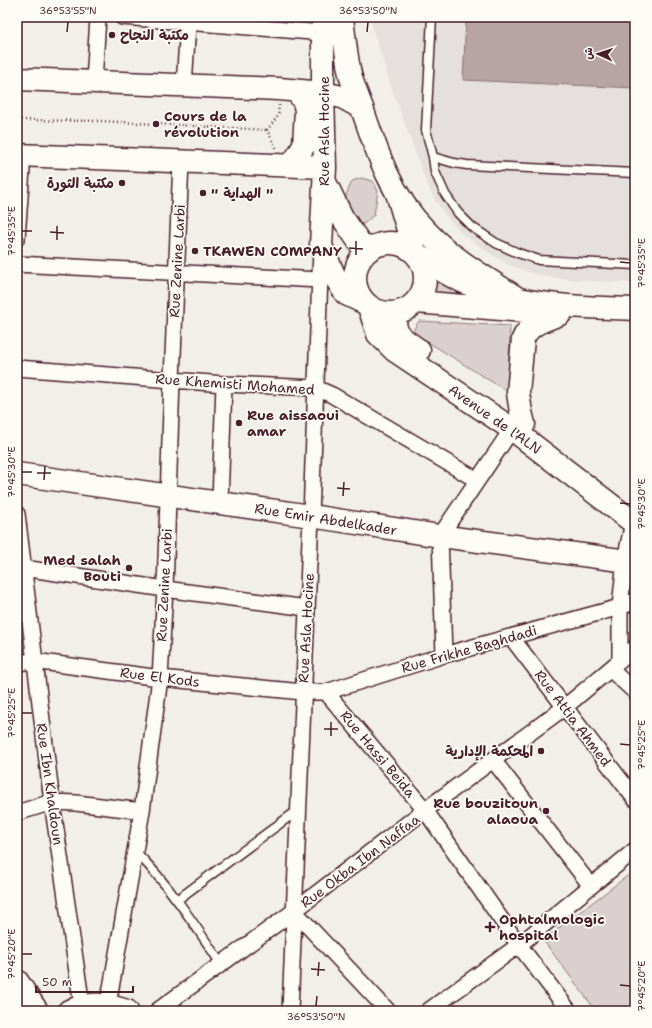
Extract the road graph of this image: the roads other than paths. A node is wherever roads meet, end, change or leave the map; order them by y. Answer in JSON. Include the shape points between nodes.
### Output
{"nodes":[{"id":1,"x":98,"y":17,"type":"edge"},
{"id":2,"x":122,"y":17,"type":"edge"},
{"id":3,"x":342,"y":17,"type":"edge"},
{"id":4,"x":432,"y":17,"type":"edge"},
{"id":5,"x":188,"y":23,"type":"junction"},
{"id":6,"x":323,"y":25,"type":"edge"},
{"id":7,"x":17,"y":79,"type":"edge"},
{"id":8,"x":94,"y":82,"type":"junction"},
{"id":9,"x":184,"y":86,"type":"junction"},
{"id":10,"x":288,"y":90,"type":"junction"},
{"id":11,"x":323,"y":93,"type":"junction"},
{"id":12,"x":362,"y":108,"type":"junction"},
{"id":13,"x":20,"y":155,"type":"edge"},
{"id":14,"x":433,"y":157,"type":"junction"},
{"id":15,"x":181,"y":161,"type":"junction"},
{"id":16,"x":282,"y":165,"type":"junction"},
{"id":17,"x":635,"y":173,"type":"edge"},
{"id":18,"x":325,"y":174,"type":"junction"},
{"id":19,"x":397,"y":193,"type":"junction"},
{"id":20,"x":17,"y":238,"type":"edge"},
{"id":21,"x":321,"y":246,"type":"junction"},
{"id":22,"x":366,"y":252,"type":"junction"},
{"id":23,"x":416,"y":253,"type":"junction"},
{"id":24,"x":17,"y":264,"type":"edge"},
{"id":25,"x":635,"y":265,"type":"edge"},
{"id":26,"x":176,"y":272,"type":"junction"},
{"id":27,"x":319,"y":280,"type":"junction"},
{"id":28,"x":520,"y":300,"type":"junction"},
{"id":29,"x":360,"y":301,"type":"junction"},
{"id":30,"x":416,"y":302,"type":"junction"},
{"id":31,"x":635,"y":309,"type":"edge"},
{"id":32,"x":398,"y":313,"type":"junction"},
{"id":33,"x":560,"y":314,"type":"junction"},
{"id":34,"x":635,"y":319,"type":"edge"},
{"id":35,"x":17,"y":368,"type":"edge"},
{"id":36,"x":172,"y":380,"type":"junction"},
{"id":37,"x":224,"y":384,"type":"junction"},
{"id":38,"x":316,"y":388,"type":"junction"},
{"id":39,"x":518,"y":426,"type":"junction"},
{"id":40,"x":17,"y":474,"type":"edge"},
{"id":41,"x":477,"y":480,"type":"junction"},
{"id":42,"x":168,"y":496,"type":"junction"},
{"id":43,"x":220,"y":503,"type":"junction"},
{"id":44,"x":17,"y":514,"type":"edge"},
{"id":45,"x":311,"y":516,"type":"junction"},
{"id":46,"x":634,"y":517,"type":"edge"},
{"id":47,"x":440,"y":536,"type":"junction"},
{"id":48,"x":630,"y":561,"type":"edge"},
{"id":49,"x":20,"y":568,"type":"edge"},
{"id":50,"x":165,"y":589,"type":"junction"},
{"id":51,"x":635,"y":601,"type":"edge"},
{"id":52,"x":620,"y":607,"type":"junction"},
{"id":53,"x":307,"y":608,"type":"junction"},
{"id":54,"x":511,"y":637,"type":"junction"},
{"id":55,"x":635,"y":648,"type":"edge"},
{"id":56,"x":444,"y":655,"type":"junction"},
{"id":57,"x":34,"y":661,"type":"junction"},
{"id":58,"x":17,"y":663,"type":"edge"},
{"id":59,"x":615,"y":665,"type":"junction"},
{"id":60,"x":160,"y":678,"type":"junction"},
{"id":61,"x":303,"y":692,"type":"junction"},
{"id":62,"x":326,"y":692,"type":"junction"},
{"id":63,"x":635,"y":692,"type":"edge"},
{"id":64,"x":565,"y":706,"type":"junction"},
{"id":65,"x":493,"y":760,"type":"junction"},
{"id":66,"x":635,"y":799,"type":"edge"},
{"id":67,"x":52,"y":802,"type":"junction"},
{"id":68,"x":298,"y":810,"type":"junction"},
{"id":69,"x":425,"y":810,"type":"junction"},
{"id":70,"x":142,"y":811,"type":"junction"},
{"id":71,"x":17,"y":813,"type":"edge"},
{"id":72,"x":635,"y":850,"type":"edge"},
{"id":73,"x":136,"y":852,"type":"junction"},
{"id":74,"x":591,"y":886,"type":"junction"},
{"id":75,"x":178,"y":900,"type":"junction"},
{"id":76,"x":294,"y":911,"type":"junction"},
{"id":77,"x":519,"y":944,"type":"junction"},
{"id":78,"x":221,"y":964,"type":"junction"},
{"id":79,"x":17,"y":981,"type":"edge"},
{"id":80,"x":118,"y":1008,"type":"edge"},
{"id":81,"x":76,"y":1009,"type":"edge"},
{"id":82,"x":568,"y":1010,"type":"edge"},
{"id":83,"x":37,"y":1011,"type":"edge"},
{"id":84,"x":157,"y":1011,"type":"edge"},
{"id":85,"x":290,"y":1011,"type":"edge"},
{"id":86,"x":388,"y":1011,"type":"edge"},
{"id":87,"x":428,"y":1011,"type":"edge"}],
"edges":[{"from":1,"to":8,"type":"street"},
{"from":2,"to":5,"type":"street"},
{"from":3,"to":12,"type":"main road","via":[[350,75]]},
{"from":4,"to":14,"type":"lane","via":[[426,130]]},
{"from":5,"to":6,"type":"street"},
{"from":5,"to":9,"type":"street"},
{"from":6,"to":11,"type":"main road","name":"Rue Asla Hocine"},
{"from":7,"to":8,"type":"main road"},
{"from":8,"to":9,"type":"main road"},
{"from":9,"to":10,"type":"main road"},
{"from":10,"to":11,"type":"main road"},
{"from":10,"to":16,"type":"main road","via":[[304,102],[304,145],[299,154]]},
{"from":11,"to":12,"type":"main road","via":[[342,96]]},
{"from":11,"to":18,"type":"main road","name":"Rue Asla Hocine"},
{"from":12,"to":19,"type":"main road","via":[[384,169]]},
{"from":13,"to":15,"type":"main road"},
{"from":13,"to":20,"type":"street"},
{"from":14,"to":17,"type":"lane","via":[[467,165]]},
{"from":14,"to":25,"type":"lane","via":[[435,172],[445,194],[458,213],[472,227],[496,243],[539,260]]},
{"from":15,"to":16,"type":"main road"},
{"from":15,"to":26,"type":"street","name":"Rue Zenine Larbi"},
{"from":16,"to":18,"type":"main road"},
{"from":18,"to":21,"type":"main road","name":"Rue Asla Hocine"},
{"from":18,"to":22,"type":"main road","via":[[342,217]]},
{"from":19,"to":23,"type":"main road"},
{"from":19,"to":28,"type":"main road","via":[[421,226],[446,250]]},
{"from":21,"to":27,"type":"street","name":"Rue Asla Hocine"},
{"from":21,"to":29,"type":"main road","name":"Rue Asla Hocine","via":[[335,278]]},
{"from":22,"to":23,"type":"main road","via":[[385,243],[396,243],[407,246]]},
{"from":22,"to":29,"type":"main road","via":[[355,272]]},
{"from":23,"to":28,"type":"main road","via":[[449,275]]},
{"from":23,"to":30,"type":"main road","via":[[426,272],[426,283]]},
{"from":24,"to":26,"type":"street"},
{"from":26,"to":27,"type":"street"},
{"from":26,"to":36,"type":"street","name":"Rue Zenine Larbi"},
{"from":27,"to":38,"type":"street","name":"Rue Asla Hocine"},
{"from":28,"to":31,"type":"main road","via":[[592,308]]},
{"from":29,"to":32,"type":"main road","via":[[378,311]]},
{"from":29,"to":39,"type":"main road","name":"Avenue de l'ALN","via":[[378,334],[394,350]]},
{"from":30,"to":32,"type":"main road"},
{"from":30,"to":33,"type":"main road"},
{"from":32,"to":39,"type":"main road","name":"Avenue de l'ALN","via":[[395,325],[402,338]]},
{"from":33,"to":34,"type":"main road"},
{"from":33,"to":39,"type":"main road","via":[[531,326],[523,338],[518,393],[521,412]]},
{"from":35,"to":36,"type":"street","name":"Rue Khemisti Mohamed"},
{"from":36,"to":37,"type":"street","name":"Rue Khemisti Mohamed"},
{"from":36,"to":42,"type":"street","name":"Rue Zenine Larbi"},
{"from":37,"to":38,"type":"street","name":"Rue Khemisti Mohamed"},
{"from":37,"to":43,"type":"street"},
{"from":38,"to":41,"type":"street","name":"Rue Khemisti Mohamed"},
{"from":38,"to":45,"type":"street","name":"Rue Asla Hocine"},
{"from":39,"to":41,"type":"street"},
{"from":39,"to":46,"type":"main road","name":"Avenue de l'ALN"},
{"from":40,"to":42,"type":"main road","name":"Rue Emir Abdelkader"},
{"from":41,"to":47,"type":"street"},
{"from":42,"to":43,"type":"main road","name":"Rue Emir Abdelkader"},
{"from":42,"to":50,"type":"street","name":"Rue Zenine Larbi"},
{"from":43,"to":45,"type":"main road","name":"Rue Emir Abdelkader"},
{"from":44,"to":49,"type":"street","name":"Rue Ibn Khaldoun"},
{"from":45,"to":47,"type":"main road","name":"Rue Emir Abdelkader"},
{"from":45,"to":53,"type":"street","name":"Rue Asla Hocine"},
{"from":46,"to":48,"type":"street"},
{"from":47,"to":48,"type":"main road","name":"Rue Emir Abdelkader"},
{"from":47,"to":56,"type":"street"},
{"from":48,"to":52,"type":"street"},
{"from":49,"to":50,"type":"street"},
{"from":49,"to":57,"type":"street","name":"Rue Ibn Khaldoun"},
{"from":50,"to":53,"type":"street"},
{"from":50,"to":60,"type":"street","name":"Rue Zenine Larbi"},
{"from":51,"to":52,"type":"street","name":"Rue Frikhe Baghdadi"},
{"from":52,"to":54,"type":"street","name":"Rue Frikhe Baghdadi"},
{"from":52,"to":59,"type":"street"},
{"from":53,"to":61,"type":"street","name":"Rue Asla Hocine"},
{"from":54,"to":56,"type":"street","name":"Rue Frikhe Baghdadi"},
{"from":54,"to":64,"type":"street","name":"Rue Attia Ahmed"},
{"from":55,"to":59,"type":"street","name":"Rue Okba Ibn Naffaa"},
{"from":56,"to":62,"type":"street","name":"Rue Frikhe Baghdadi"},
{"from":57,"to":58,"type":"street","name":"Rue El Kods"},
{"from":57,"to":60,"type":"street","name":"Rue El Kods"},
{"from":57,"to":67,"type":"street","name":"Rue Ibn Khaldoun"},
{"from":59,"to":63,"type":"street"},
{"from":59,"to":64,"type":"street","name":"Rue Okba Ibn Naffaa"},
{"from":60,"to":61,"type":"street","name":"Rue El Kods"},
{"from":60,"to":70,"type":"street","name":"Rue Zenine Larbi"},
{"from":61,"to":62,"type":"street","name":"Rue Frikhe Baghdadi"},
{"from":61,"to":68,"type":"street","name":"Rue Asla Hocine"},
{"from":62,"to":69,"type":"street","name":"Rue Hassi Beida"},
{"from":64,"to":65,"type":"street","name":"Rue Okba Ibn Naffaa"},
{"from":64,"to":66,"type":"street","name":"Rue Attia Ahmed"},
{"from":65,"to":69,"type":"street","name":"Rue Okba Ibn Naffaa"},
{"from":65,"to":74,"type":"street"},
{"from":67,"to":70,"type":"street"},
{"from":67,"to":71,"type":"street"},
{"from":67,"to":81,"type":"street","name":"Rue Ibn Khaldoun"},
{"from":68,"to":75,"type":"lane"},
{"from":68,"to":76,"type":"street","name":"Rue Asla Hocine"},
{"from":69,"to":76,"type":"street","name":"Rue Okba Ibn Naffaa"},
{"from":69,"to":77,"type":"street","name":"Rue Hassi Beida"},
{"from":70,"to":73,"type":"street","name":"Rue Zenine Larbi"},
{"from":72,"to":74,"type":"street"},
{"from":73,"to":75,"type":"lane"},
{"from":73,"to":80,"type":"street","name":"Rue Zenine Larbi"},
{"from":74,"to":77,"type":"street"},
{"from":75,"to":78,"type":"lane"},
{"from":76,"to":78,"type":"street","name":"Rue Okba Ibn Naffaa"},
{"from":76,"to":85,"type":"street","name":"Rue Asla Hocine"},
{"from":76,"to":86,"type":"street"},
{"from":77,"to":82,"type":"street","name":"Rue Hassi Beida"},
{"from":77,"to":87,"type":"street"},
{"from":78,"to":84,"type":"street","name":"Rue Okba Ibn Naffaa"},
{"from":79,"to":83,"type":"main road"},
{"from":80,"to":81,"type":"main road","via":[[95,1004]]}]}
